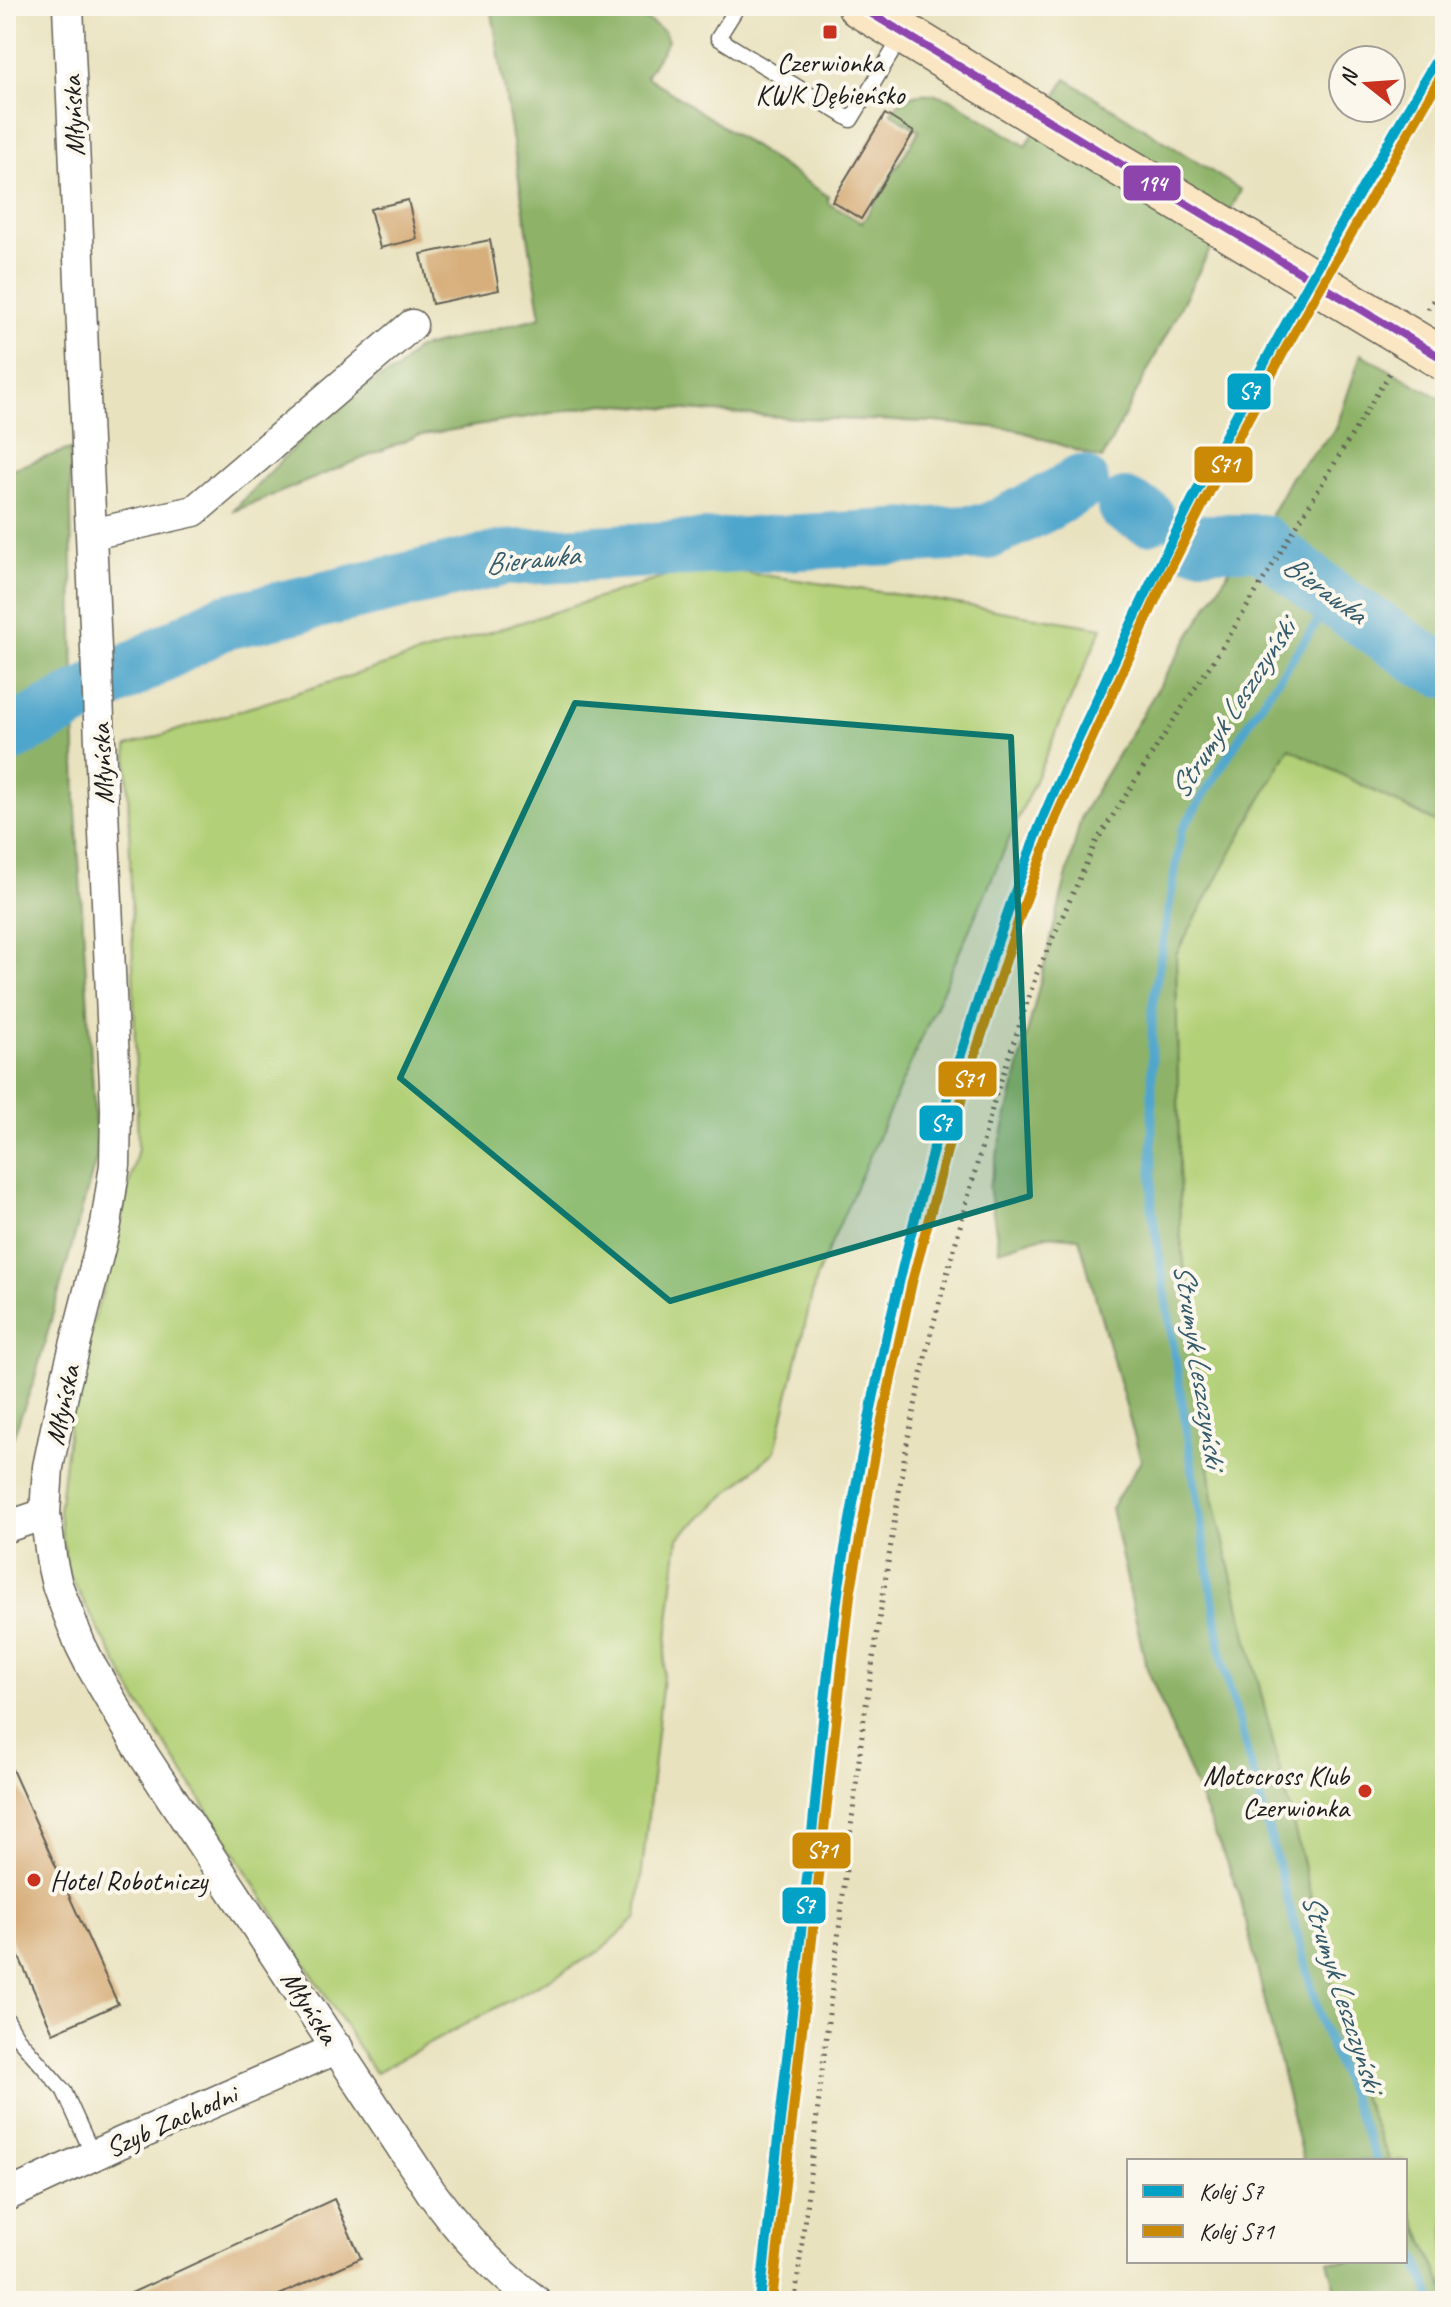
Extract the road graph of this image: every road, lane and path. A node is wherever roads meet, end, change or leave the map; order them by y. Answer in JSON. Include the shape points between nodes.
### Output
{"nodes":[{"id":1,"x":68,"y":6,"type":"edge"},
{"id":2,"x":738,"y":6,"type":"edge"},
{"id":3,"x":859,"y":6,"type":"edge"},
{"id":4,"x":904,"y":33,"type":"junction"},
{"id":5,"x":412,"y":325,"type":"dead end"},
{"id":6,"x":1445,"y":360,"type":"edge"},
{"id":7,"x":1379,"y":389,"type":"dead end"},
{"id":8,"x":92,"y":534,"type":"junction"},
{"id":9,"x":45,"y":1514,"type":"junction"},
{"id":10,"x":6,"y":1527,"type":"edge"},
{"id":11,"x":6,"y":2018,"type":"edge"},
{"id":12,"x":338,"y":2048,"type":"junction"},
{"id":13,"x":93,"y":2155,"type":"junction"},
{"id":14,"x":6,"y":2196,"type":"edge"},
{"id":15,"x":536,"y":2301,"type":"edge"},
{"id":16,"x":795,"y":2301,"type":"edge"}],
"edges":[{"from":1,"to":8,"type":"street","name":"Młyńska"},
{"from":2,"to":4,"type":"lane","via":[[718,38],[851,120]]},
{"from":3,"to":4,"type":"main road"},
{"from":4,"to":6,"type":"main road","bridge":true},
{"from":5,"to":8,"type":"street","via":[[194,511]]},
{"from":7,"to":16,"type":"path","via":[[1096,842],[1015,1034],[940,1295],[907,1441],[864,1718]]},
{"from":8,"to":9,"type":"street","name":"Młyńska","via":[[115,1165],[106,1224],[55,1430]]},
{"from":9,"to":10,"type":"street"},
{"from":9,"to":12,"type":"street","name":"Młyńska","via":[[57,1585],[91,1666],[144,1756]]},
{"from":11,"to":13,"type":"lane","via":[[64,2091]]},
{"from":12,"to":13,"type":"street","name":"Szyb Zachodni"},
{"from":12,"to":15,"type":"street","name":"Młyńska","via":[[447,2215],[481,2254]]},
{"from":13,"to":14,"type":"street","name":"Szyb Zachodni"}]}
